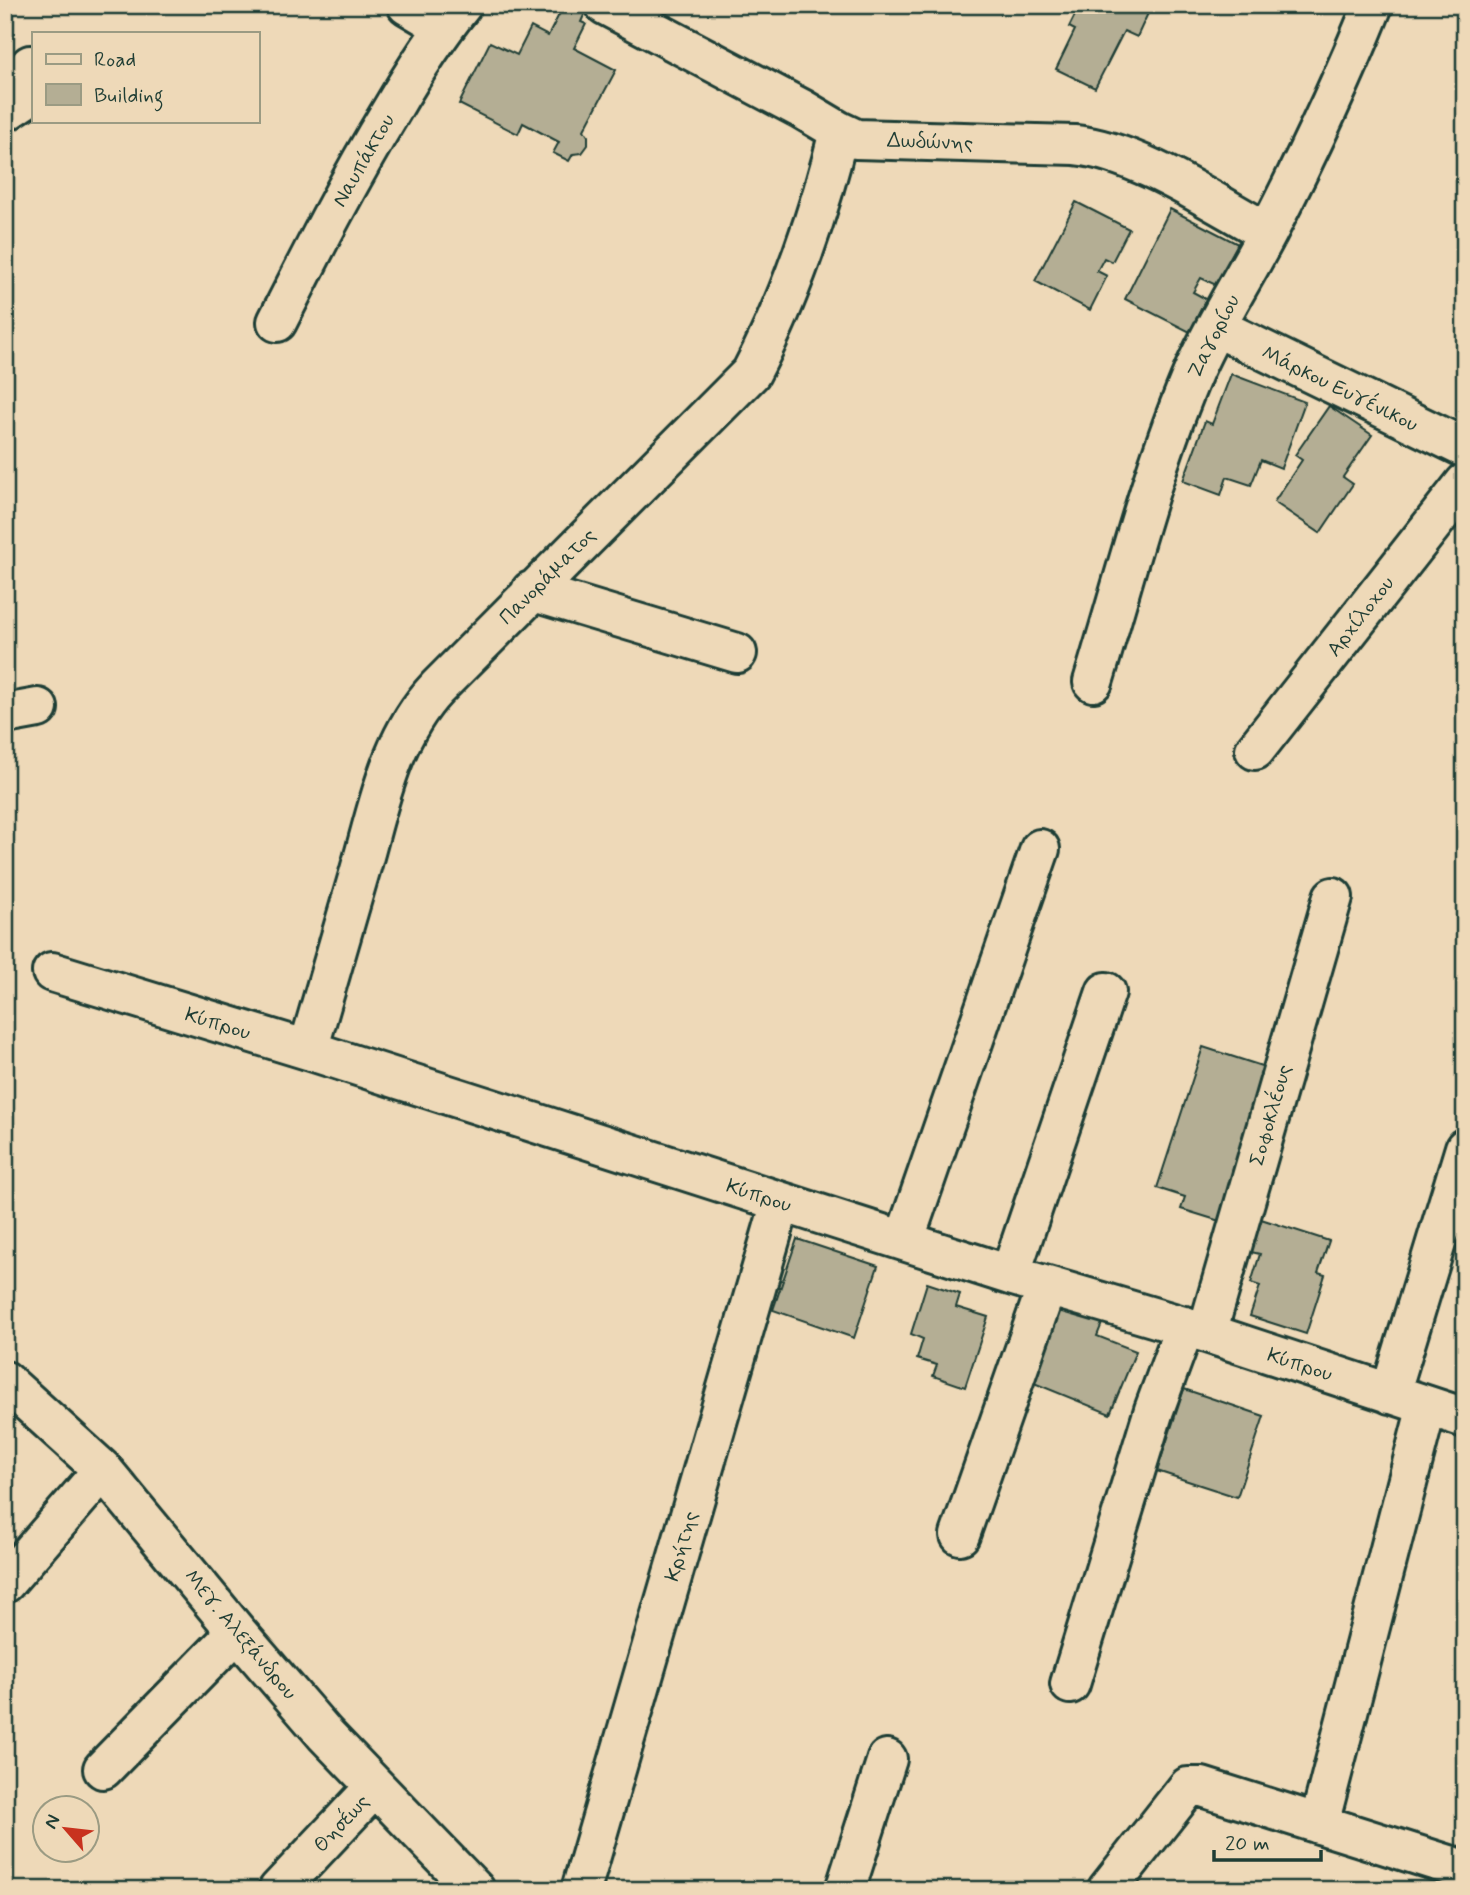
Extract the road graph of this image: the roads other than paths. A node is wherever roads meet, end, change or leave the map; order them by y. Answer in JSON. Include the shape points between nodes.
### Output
{"nodes":[{"id":1,"x":407,"y":5,"type":"edge"},
{"id":2,"x":605,"y":5,"type":"edge"},
{"id":3,"x":1373,"y":5,"type":"edge"},
{"id":4,"x":453,"y":16,"type":"edge"},
{"id":5,"x":23,"y":64,"type":"edge"},
{"id":6,"x":5,"y":112,"type":"edge"},
{"id":7,"x":839,"y":131,"type":"junction"},
{"id":8,"x":1267,"y":232,"type":"junction"},
{"id":9,"x":277,"y":322,"type":"dead end"},
{"id":10,"x":1216,"y":327,"type":"junction"},
{"id":11,"x":1465,"y":448,"type":"edge"},
{"id":12,"x":1465,"y":483,"type":"edge"},
{"id":13,"x":531,"y":591,"type":"junction"},
{"id":14,"x":737,"y":653,"type":"dead end"},
{"id":15,"x":1093,"y":682,"type":"dead end"},
{"id":16,"x":1255,"y":750,"type":"dead end"},
{"id":17,"x":1040,"y":849,"type":"dead end"},
{"id":18,"x":1333,"y":897,"type":"dead end"},
{"id":19,"x":52,"y":972,"type":"dead end"},
{"id":20,"x":1106,"y":992,"type":"dead end"},
{"id":21,"x":308,"y":1050,"type":"junction"},
{"id":22,"x":1465,"y":1148,"type":"edge"},
{"id":23,"x":781,"y":1202,"type":"junction"},
{"id":24,"x":904,"y":1241,"type":"junction"},
{"id":25,"x":1010,"y":1275,"type":"junction"},
{"id":26,"x":1047,"y":1286,"type":"junction"},
{"id":27,"x":1196,"y":1329,"type":"junction"},
{"id":28,"x":7,"y":1387,"type":"edge"},
{"id":29,"x":1390,"y":1394,"type":"junction"},
{"id":30,"x":1427,"y":1406,"type":"junction"},
{"id":31,"x":1465,"y":1418,"type":"edge"},
{"id":32,"x":103,"y":1470,"type":"junction"},
{"id":33,"x":960,"y":1535,"type":"dead end"},
{"id":34,"x":5,"y":1583,"type":"edge"},
{"id":35,"x":237,"y":1632,"type":"junction"},
{"id":36,"x":1070,"y":1684,"type":"dead end"},
{"id":37,"x":887,"y":1759,"type":"dead end"},
{"id":38,"x":103,"y":1769,"type":"dead end"},
{"id":39,"x":375,"y":1787,"type":"junction"},
{"id":40,"x":1319,"y":1824,"type":"junction"},
{"id":41,"x":1465,"y":1870,"type":"edge"},
{"id":42,"x":278,"y":1890,"type":"edge"},
{"id":43,"x":475,"y":1890,"type":"edge"},
{"id":44,"x":581,"y":1890,"type":"edge"},
{"id":45,"x":845,"y":1890,"type":"edge"},
{"id":46,"x":1107,"y":1890,"type":"edge"}],
"edges":[{"from":1,"to":4,"type":"street"},
{"from":2,"to":7,"type":"street","name":"Δωδώνης"},
{"from":3,"to":8,"type":"street","name":"Ζαγορίου"},
{"from":4,"to":9,"type":"street","name":"Ναυπάκτου","via":[[372,141]]},
{"from":5,"to":6,"type":"street","via":[[29,96]]},
{"from":7,"to":8,"type":"street","name":"Δωδώνης","via":[[863,139],[1102,149],[1147,167]]},
{"from":7,"to":13,"type":"street","name":"Πανοράματος","via":[[792,279],[751,373]]},
{"from":8,"to":10,"type":"street","name":"Ζαγορίου"},
{"from":10,"to":11,"type":"street","name":"Μάρκου Ευγένικου"},
{"from":10,"to":15,"type":"street","name":"Ζαγορίου","via":[[1164,450]]},
{"from":12,"to":16,"type":"street","name":"Αρχίλοχου"},
{"from":13,"to":14,"type":"street"},
{"from":13,"to":21,"type":"street","name":"Πανοράματος","via":[[421,704],[402,736]]},
{"from":17,"to":24,"type":"street"},
{"from":18,"to":27,"type":"street","name":"Σοφοκλέους"},
{"from":19,"to":21,"type":"street","name":"Κύπρου"},
{"from":20,"to":25,"type":"street"},
{"from":21,"to":23,"type":"street","name":"Κύπρου"},
{"from":22,"to":29,"type":"street"},
{"from":23,"to":24,"type":"street","name":"Κύπρου"},
{"from":23,"to":44,"type":"street","name":"Κρήτης"},
{"from":24,"to":25,"type":"street","name":"Κύπρου"},
{"from":25,"to":26,"type":"street","name":"Κύπρου"},
{"from":26,"to":27,"type":"street","name":"Κύπρου"},
{"from":26,"to":33,"type":"street"},
{"from":27,"to":29,"type":"street","name":"Κύπρου"},
{"from":27,"to":36,"type":"street","name":"Σοφοκλέους","via":[[1154,1410]]},
{"from":28,"to":32,"type":"street","name":"Μεγ. Αλεξάνδρου"},
{"from":29,"to":30,"type":"street","name":"Κύπρου"},
{"from":30,"to":31,"type":"street","name":"Κύπρου"},
{"from":30,"to":40,"type":"street"},
{"from":32,"to":34,"type":"street"},
{"from":32,"to":35,"type":"street","name":"Μεγ. Αλεξάνδρου"},
{"from":35,"to":38,"type":"street"},
{"from":35,"to":39,"type":"street","name":"Μεγ. Αλεξάνδρου"},
{"from":37,"to":45,"type":"street"},
{"from":39,"to":42,"type":"street","name":"Θησέως"},
{"from":39,"to":43,"type":"street","name":"Μεγ. Αλεξάνδρου"},
{"from":40,"to":41,"type":"street"},
{"from":40,"to":46,"type":"street","via":[[1202,1787],[1188,1787]]}]}
